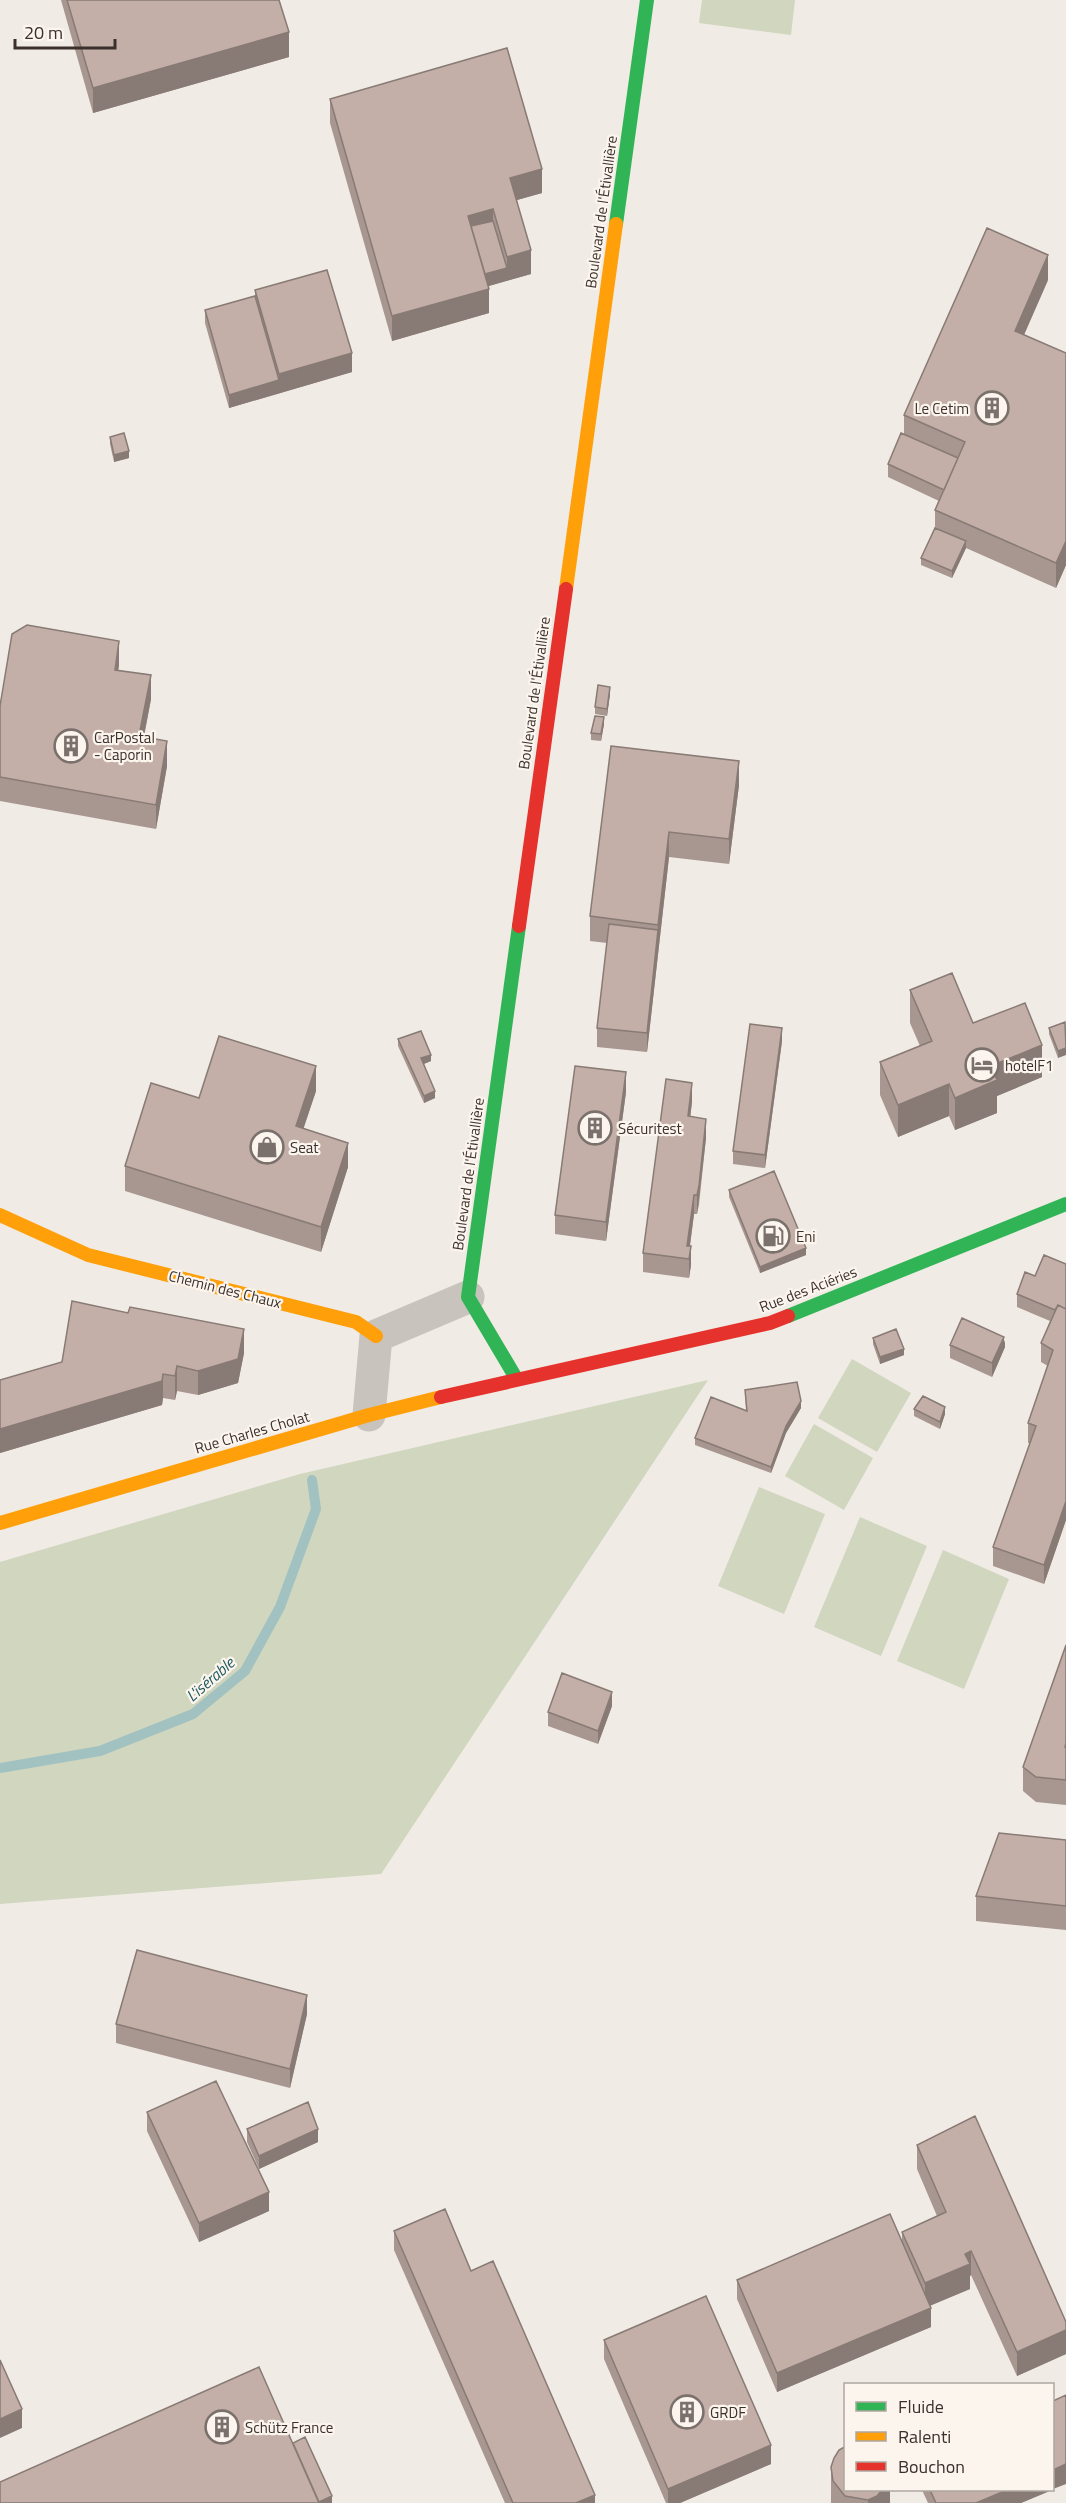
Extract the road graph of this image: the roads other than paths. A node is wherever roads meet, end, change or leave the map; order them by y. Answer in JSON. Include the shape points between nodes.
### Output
{"nodes":[{"id":1,"x":647,"y":0,"type":"edge"},
{"id":2,"x":1066,"y":1204,"type":"edge"},
{"id":3,"x":0,"y":1215,"type":"edge"},
{"id":4,"x":468,"y":1297,"type":"junction"},
{"id":5,"x":376,"y":1336,"type":"junction"},
{"id":6,"x":516,"y":1378,"type":"junction"},
{"id":7,"x":369,"y":1414,"type":"junction"},
{"id":8,"x":0,"y":1523,"type":"edge"}],
"edges":[{"from":1,"to":4,"type":"street","name":"Boulevard de l'Étivallière"},
{"from":2,"to":6,"type":"street","name":"Rue des Aciéries","via":[[770,1323]]},
{"from":3,"to":5,"type":"street","name":"Chemin des Chaux","via":[[88,1255],[356,1322]]},
{"from":4,"to":5,"type":"street"},
{"from":4,"to":6,"type":"street"},
{"from":5,"to":7,"type":"street"},
{"from":6,"to":7,"type":"street","name":"Rue Charles Cholat"},
{"from":7,"to":8,"type":"street","name":"Rue Charles Cholat"}]}
